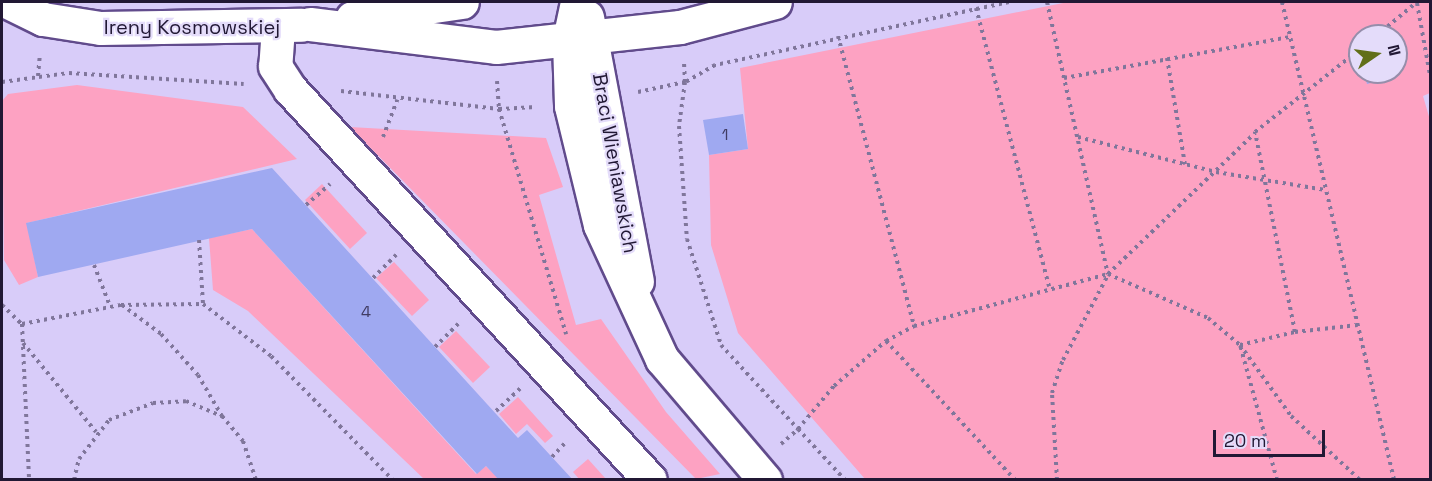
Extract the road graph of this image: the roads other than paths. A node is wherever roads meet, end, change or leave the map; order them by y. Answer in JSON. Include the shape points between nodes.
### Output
{"nodes":[{"id":1,"x":8,"y":2,"type":"edge"},
{"id":2,"x":462,"y":2,"type":"edge"},
{"id":3,"x":577,"y":2,"type":"edge"},
{"id":4,"x":583,"y":2,"type":"edge"},
{"id":5,"x":775,"y":2,"type":"edge"},
{"id":6,"x":310,"y":24,"type":"junction"},
{"id":7,"x":278,"y":27,"type":"junction"},
{"id":8,"x":581,"y":40,"type":"junction"},
{"id":9,"x":760,"y":475,"type":"edge"},
{"id":10,"x":650,"y":480,"type":"edge"}],
"edges":[{"from":1,"to":7,"type":"street","name":"Ireny Kosmowskiej","via":[[43,19],[100,28]]},
{"from":2,"to":6,"type":"street","name":"Ireny Kosmowskiej"},
{"from":3,"to":8,"type":"street","name":"Braci Wieniawskich"},
{"from":4,"to":8,"type":"street","name":"Braci Wieniawskich"},
{"from":5,"to":8,"type":"street","name":"Ireny Kosmowskiej","via":[[680,27]]},
{"from":6,"to":7,"type":"street","name":"Ireny Kosmowskiej"},
{"from":6,"to":8,"type":"street","name":"Ireny Kosmowskiej","via":[[496,46]]},
{"from":7,"to":10,"type":"street","via":[[275,66],[290,89]]},
{"from":8,"to":9,"type":"street","name":"Braci Wieniawskich","via":[[646,324],[678,383]]}]}
